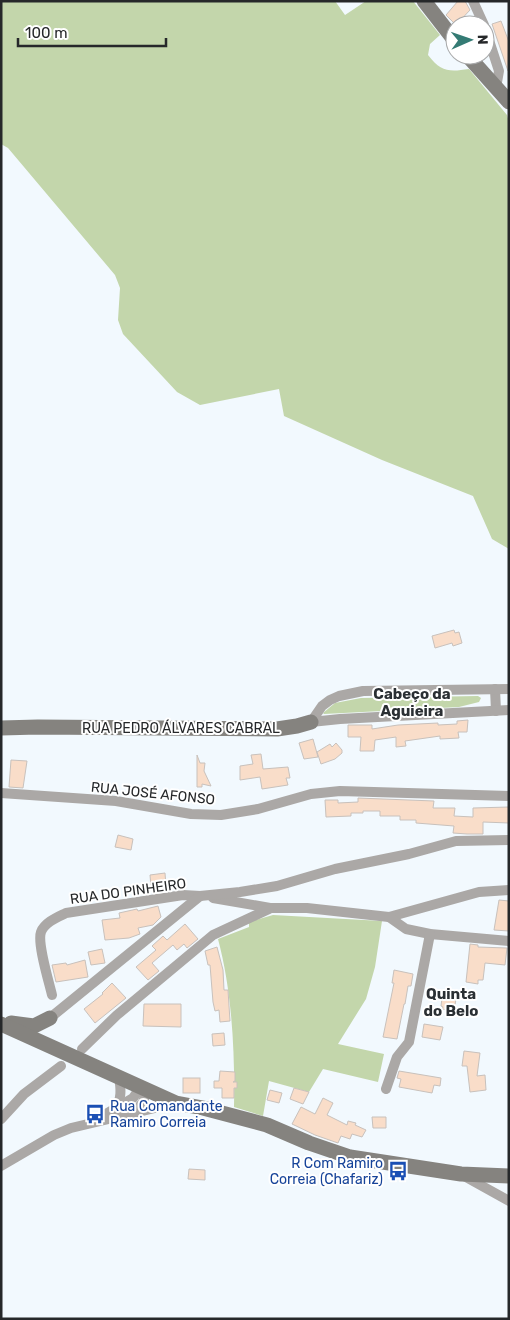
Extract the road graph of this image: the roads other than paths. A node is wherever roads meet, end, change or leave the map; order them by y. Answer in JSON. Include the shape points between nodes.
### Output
{"nodes":[{"id":1,"x":424,"y":1,"type":"edge"},
{"id":2,"x":473,"y":1,"type":"edge"},
{"id":3,"x":480,"y":15,"type":"edge"},
{"id":4,"x":445,"y":28,"type":"edge"},
{"id":5,"x":495,"y":58,"type":"edge"},
{"id":6,"x":476,"y":65,"type":"edge"},
{"id":7,"x":496,"y":88,"type":"junction"},
{"id":8,"x":509,"y":102,"type":"edge"},
{"id":9,"x":509,"y":688,"type":"edge"},
{"id":10,"x":495,"y":689,"type":"junction"},
{"id":11,"x":509,"y":710,"type":"edge"},
{"id":12,"x":496,"y":711,"type":"junction"},
{"id":13,"x":311,"y":722,"type":"junction"},
{"id":14,"x":1,"y":728,"type":"edge"},
{"id":15,"x":1,"y":793,"type":"edge"},
{"id":16,"x":509,"y":796,"type":"edge"},
{"id":17,"x":509,"y":840,"type":"edge"},
{"id":18,"x":509,"y":890,"type":"edge"},
{"id":19,"x":200,"y":896,"type":"junction"},
{"id":20,"x":270,"y":908,"type":"junction"},
{"id":21,"x":389,"y":918,"type":"junction"},
{"id":22,"x":430,"y":934,"type":"junction"},
{"id":23,"x":509,"y":941,"type":"edge"},
{"id":24,"x":52,"y":995,"type":"dead end"},
{"id":25,"x":1,"y":1023,"type":"edge"},
{"id":26,"x":41,"y":1027,"type":"junction"},
{"id":27,"x":82,"y":1049,"type":"dead end"},
{"id":28,"x":61,"y":1066,"type":"dead end"},
{"id":29,"x":119,"y":1077,"type":"junction"},
{"id":30,"x":144,"y":1088,"type":"junction"},
{"id":31,"x":386,"y":1089,"type":"dead end"},
{"id":32,"x":176,"y":1103,"type":"junction"},
{"id":33,"x":115,"y":1110,"type":"junction"},
{"id":34,"x":135,"y":1112,"type":"junction"},
{"id":35,"x":1,"y":1119,"type":"edge"},
{"id":36,"x":89,"y":1122,"type":"junction"},
{"id":37,"x":1,"y":1166,"type":"edge"},
{"id":38,"x":461,"y":1174,"type":"junction"},
{"id":39,"x":509,"y":1176,"type":"edge"},
{"id":40,"x":509,"y":1201,"type":"edge"}],
"edges":[{"from":1,"to":4,"type":"street"},
{"from":2,"to":3,"type":"street"},
{"from":5,"to":7,"type":"street","via":[[499,71]]},
{"from":6,"to":7,"type":"street"},
{"from":7,"to":8,"type":"street"},
{"from":9,"to":10,"type":"street"},
{"from":10,"to":12,"type":"street"},
{"from":10,"to":13,"type":"street","via":[[364,691],[338,696],[322,706]]},
{"from":11,"to":12,"type":"street","name":"RUA PEDRO ÁLVARES CABRAL"},
{"from":12,"to":13,"type":"street","name":"RUA PEDRO ÁLVARES CABRAL"},
{"from":13,"to":14,"type":"street","name":"RUA PEDRO ÁLVARES CABRAL","via":[[277,728]]},
{"from":15,"to":16,"type":"street","name":"RUA JOSÉ AFONSO","via":[[116,801],[191,814],[221,815],[258,809],[311,794],[340,791]]},
{"from":17,"to":19,"type":"street","via":[[456,841],[335,868],[277,886]]},
{"from":18,"to":21,"type":"street","via":[[479,892]]},
{"from":19,"to":20,"type":"street"},
{"from":19,"to":24,"type":"street","name":"RUA DO PINHEIRO","via":[[66,913],[50,921],[41,932],[40,943]]},
{"from":19,"to":26,"type":"street"},
{"from":20,"to":21,"type":"street","via":[[307,908]]},
{"from":20,"to":27,"type":"street","via":[[213,935],[117,1015]]},
{"from":21,"to":22,"type":"street","via":[[406,928]]},
{"from":22,"to":23,"type":"street"},
{"from":22,"to":31,"type":"street","via":[[409,1042],[397,1057]]},
{"from":25,"to":26,"type":"street"},
{"from":26,"to":29,"type":"street","via":[[52,1047]]},
{"from":28,"to":35,"type":"street","via":[[24,1094]]},
{"from":29,"to":30,"type":"street"},
{"from":29,"to":33,"type":"street","via":[[120,1099]]},
{"from":30,"to":32,"type":"street"},
{"from":30,"to":33,"type":"street"},
{"from":30,"to":34,"type":"street","via":[[143,1102]]},
{"from":32,"to":34,"type":"street"},
{"from":32,"to":38,"type":"street","via":[[268,1125],[350,1157]]},
{"from":33,"to":36,"type":"street"},
{"from":34,"to":36,"type":"street"},
{"from":36,"to":37,"type":"street","via":[[54,1135]]},
{"from":38,"to":39,"type":"street"},
{"from":38,"to":40,"type":"street"}]}
